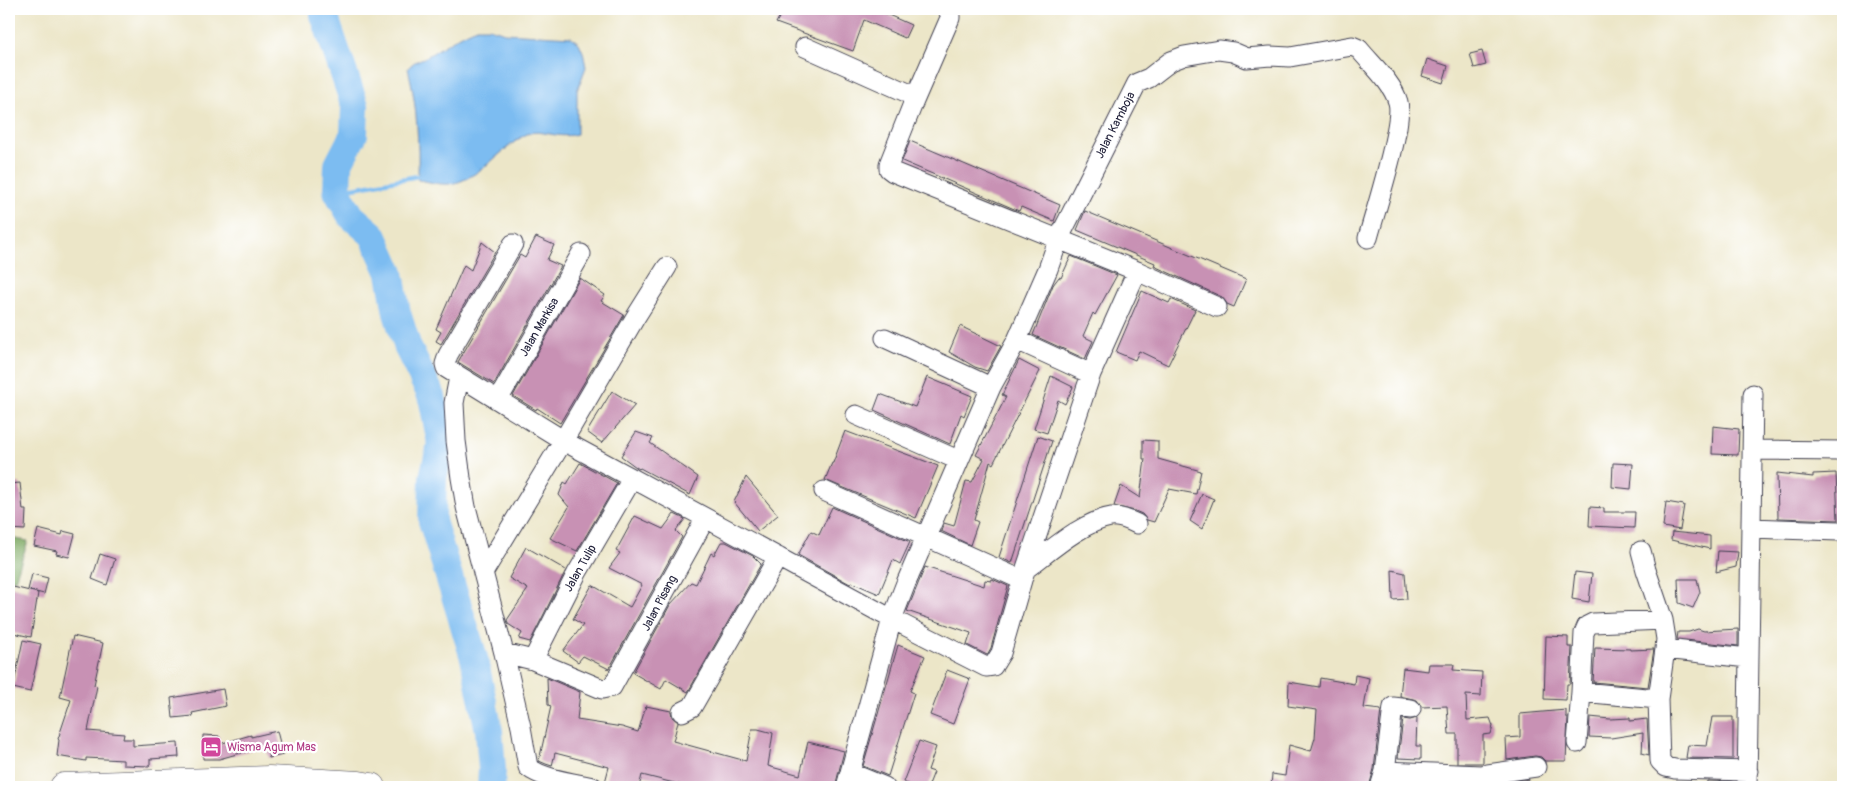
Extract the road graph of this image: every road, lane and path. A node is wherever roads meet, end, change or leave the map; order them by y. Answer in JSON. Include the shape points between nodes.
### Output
{"nodes":[{"id":1,"x":947,"y":9,"type":"edge"},
{"id":2,"x":805,"y":47,"type":"dead end"},
{"id":3,"x":914,"y":101,"type":"junction"},
{"id":4,"x":1059,"y":238,"type":"junction"},
{"id":5,"x":1368,"y":238,"type":"dead end"},
{"id":6,"x":513,"y":244,"type":"dead end"},
{"id":7,"x":581,"y":254,"type":"dead end"},
{"id":8,"x":667,"y":267,"type":"dead end"},
{"id":9,"x":1138,"y":271,"type":"junction"},
{"id":10,"x":1218,"y":307,"type":"dead end"},
{"id":11,"x":885,"y":338,"type":"dead end"},
{"id":12,"x":1016,"y":340,"type":"junction"},
{"id":13,"x":1091,"y":374,"type":"junction"},
{"id":14,"x":459,"y":377,"type":"junction"},
{"id":15,"x":991,"y":387,"type":"junction"},
{"id":16,"x":1753,"y":394,"type":"dead end"},
{"id":17,"x":498,"y":400,"type":"junction"},
{"id":18,"x":856,"y":415,"type":"dead end"},
{"id":19,"x":563,"y":441,"type":"junction"},
{"id":20,"x":1752,"y":450,"type":"junction"},
{"id":21,"x":1843,"y":452,"type":"edge"},
{"id":22,"x":958,"y":460,"type":"junction"},
{"id":23,"x":632,"y":479,"type":"junction"},
{"id":24,"x":824,"y":491,"type":"dead end"},
{"id":25,"x":705,"y":518,"type":"junction"},
{"id":26,"x":1137,"y":524,"type":"dead end"},
{"id":27,"x":1751,"y":528,"type":"junction"},
{"id":28,"x":1839,"y":531,"type":"dead end"},
{"id":29,"x":926,"y":536,"type":"junction"},
{"id":30,"x":1641,"y":551,"type":"dead end"},
{"id":31,"x":778,"y":557,"type":"junction"},
{"id":32,"x":483,"y":573,"type":"junction"},
{"id":33,"x":1024,"y":574,"type":"junction"},
{"id":34,"x":892,"y":619,"type":"junction"},
{"id":35,"x":1663,"y":620,"type":"junction"},
{"id":36,"x":1664,"y":649,"type":"junction"},
{"id":37,"x":504,"y":653,"type":"junction"},
{"id":38,"x":1748,"y":658,"type":"junction"},
{"id":39,"x":532,"y":660,"type":"junction"},
{"id":40,"x":1580,"y":692,"type":"junction"},
{"id":41,"x":1658,"y":700,"type":"junction"},
{"id":42,"x":1410,"y":709,"type":"dead end"},
{"id":43,"x":682,"y":712,"type":"dead end"},
{"id":44,"x":1577,"y":743,"type":"dead end"},
{"id":45,"x":1536,"y":767,"type":"dead end"},
{"id":46,"x":1383,"y":779,"type":"edge"},
{"id":47,"x":1747,"y":779,"type":"edge"},
{"id":48,"x":534,"y":780,"type":"edge"},
{"id":49,"x":848,"y":780,"type":"edge"},
{"id":50,"x":1482,"y":781,"type":"edge"},
{"id":51,"x":64,"y":787,"type":"edge"},
{"id":52,"x":371,"y":787,"type":"edge"},
{"id":53,"x":593,"y":787,"type":"edge"},
{"id":54,"x":885,"y":787,"type":"edge"}],
"edges":[{"from":1,"to":3,"type":"street","via":[[950,18]]},
{"from":2,"to":3,"type":"street","via":[[908,93]]},
{"from":3,"to":4,"type":"street","via":[[889,169]]},
{"from":4,"to":5,"type":"street","name":"Jalan Kamboja","via":[[1137,83],[1184,56],[1219,50],[1247,58],[1290,57],[1352,46],[1359,49],[1393,91],[1398,104],[1398,124]]},
{"from":4,"to":9,"type":"street"},
{"from":4,"to":12,"type":"street"},
{"from":6,"to":14,"type":"street","via":[[446,360],[446,368]]},
{"from":7,"to":17,"type":"street","name":"Jalan Markisa"},
{"from":8,"to":19,"type":"street"},
{"from":9,"to":10,"type":"street"},
{"from":9,"to":13,"type":"street"},
{"from":11,"to":15,"type":"street"},
{"from":12,"to":13,"type":"street"},
{"from":12,"to":15,"type":"street"},
{"from":13,"to":33,"type":"street"},
{"from":14,"to":17,"type":"street"},
{"from":14,"to":32,"type":"street","via":[[454,403],[456,440],[466,507]]},
{"from":15,"to":22,"type":"street"},
{"from":16,"to":20,"type":"street"},
{"from":17,"to":19,"type":"street"},
{"from":18,"to":22,"type":"street"},
{"from":19,"to":23,"type":"street"},
{"from":19,"to":32,"type":"street"},
{"from":20,"to":21,"type":"street"},
{"from":20,"to":27,"type":"street"},
{"from":22,"to":29,"type":"street"},
{"from":23,"to":25,"type":"street"},
{"from":23,"to":39,"type":"street","name":"Jalan Tulip","via":[[577,573]]},
{"from":24,"to":29,"type":"street"},
{"from":25,"to":31,"type":"street"},
{"from":25,"to":39,"type":"street","name":"Jalan Pisang","via":[[612,687],[602,689]]},
{"from":26,"to":33,"type":"street","via":[[1112,517],[1093,523],[1062,542]]},
{"from":27,"to":28,"type":"street"},
{"from":27,"to":38,"type":"street"},
{"from":29,"to":33,"type":"street"},
{"from":29,"to":34,"type":"street"},
{"from":30,"to":35,"type":"street"},
{"from":31,"to":34,"type":"street"},
{"from":31,"to":43,"type":"street","via":[[692,707]]},
{"from":32,"to":37,"type":"street"},
{"from":33,"to":34,"type":"street","via":[[993,666],[986,667]]},
{"from":34,"to":49,"type":"street"},
{"from":35,"to":36,"type":"street"},
{"from":35,"to":40,"type":"street","via":[[1593,623],[1587,626]]},
{"from":36,"to":38,"type":"street"},
{"from":36,"to":41,"type":"street"},
{"from":37,"to":39,"type":"street"},
{"from":37,"to":48,"type":"street","via":[[526,760]]},
{"from":38,"to":47,"type":"street"},
{"from":40,"to":41,"type":"street"},
{"from":40,"to":44,"type":"street"},
{"from":41,"to":47,"type":"street","via":[[1660,761],[1666,767]]},
{"from":42,"to":46,"type":"street","via":[[1393,707]]},
{"from":45,"to":50,"type":"street"},
{"from":46,"to":50,"type":"street"},
{"from":48,"to":53,"type":"street"},
{"from":49,"to":54,"type":"street"},
{"from":51,"to":52,"type":"highway","via":[[269,780]]}]}
